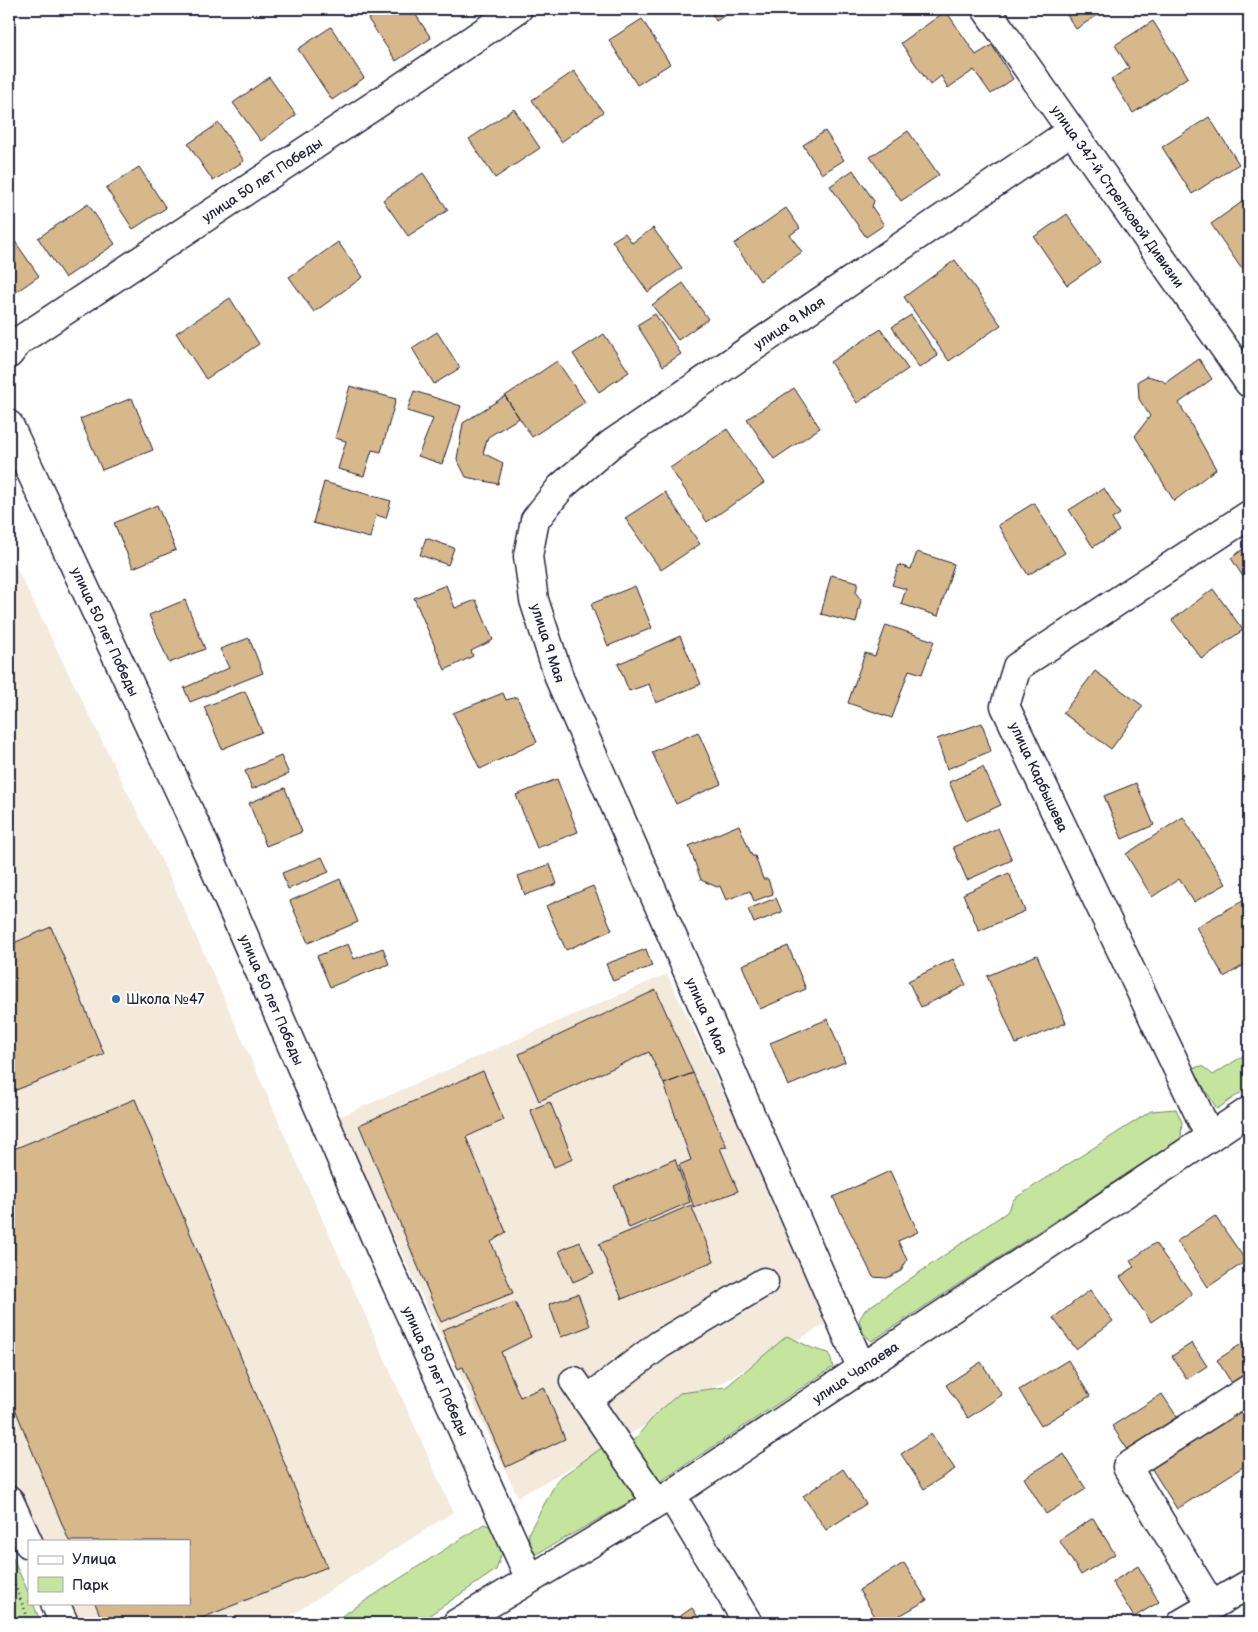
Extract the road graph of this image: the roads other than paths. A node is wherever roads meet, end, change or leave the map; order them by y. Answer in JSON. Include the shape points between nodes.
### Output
{"nodes":[{"id":1,"x":518,"y":9,"type":"edge"},
{"id":2,"x":986,"y":9,"type":"edge"},
{"id":3,"x":1071,"y":131,"type":"junction"},
{"id":4,"x":9,"y":354,"type":"edge"},
{"id":5,"x":1249,"y":383,"type":"edge"},
{"id":6,"x":9,"y":424,"type":"edge"},
{"id":7,"x":1249,"y":515,"type":"edge"},
{"id":8,"x":1249,"y":1111,"type":"edge"},
{"id":9,"x":1210,"y":1137,"type":"junction"},
{"id":10,"x":764,"y":1282,"type":"dead end"},
{"id":11,"x":862,"y":1369,"type":"junction"},
{"id":12,"x":1249,"y":1389,"type":"edge"},
{"id":13,"x":664,"y":1499,"type":"junction"},
{"id":14,"x":9,"y":1500,"type":"edge"},
{"id":15,"x":28,"y":1542,"type":"edge"},
{"id":16,"x":530,"y":1579,"type":"junction"},
{"id":17,"x":1249,"y":1584,"type":"edge"},
{"id":18,"x":55,"y":1604,"type":"edge"},
{"id":19,"x":1212,"y":1606,"type":"junction"},
{"id":20,"x":64,"y":1623,"type":"edge"},
{"id":21,"x":457,"y":1623,"type":"edge"},
{"id":22,"x":748,"y":1623,"type":"edge"},
{"id":23,"x":1182,"y":1623,"type":"edge"}],
"edges":[{"from":1,"to":4,"type":"street","name":"улица 50 лет Победы","via":[[19,341]]},
{"from":2,"to":3,"type":"street","name":"улица 347-й Стрелковой Дивизии"},
{"from":3,"to":5,"type":"street","name":"улица 347-й Стрелковой Дивизии"},
{"from":3,"to":11,"type":"street","name":"улица 9 Мая","via":[[611,444],[561,487],[535,520],[528,556],[534,600],[560,680]]},
{"from":6,"to":16,"type":"street","name":"улица 50 лет Победы","via":[[200,837],[380,1248]]},
{"from":7,"to":9,"type":"street","name":"улица Карбышева","via":[[1017,667],[1005,706]]},
{"from":8,"to":9,"type":"street","name":"улица Чапаева"},
{"from":9,"to":11,"type":"street","name":"улица Чапаева"},
{"from":10,"to":13,"type":"street","via":[[580,1390]]},
{"from":11,"to":13,"type":"street","name":"улица Чапаева"},
{"from":12,"to":19,"type":"street","via":[[1127,1467]]},
{"from":13,"to":16,"type":"street","name":"улица Чапаева"},
{"from":13,"to":22,"type":"street"},
{"from":14,"to":15,"type":"street"},
{"from":16,"to":21,"type":"street","name":"улица Чапаева"},
{"from":17,"to":19,"type":"street"},
{"from":18,"to":20,"type":"street"},
{"from":19,"to":23,"type":"street"}]}
